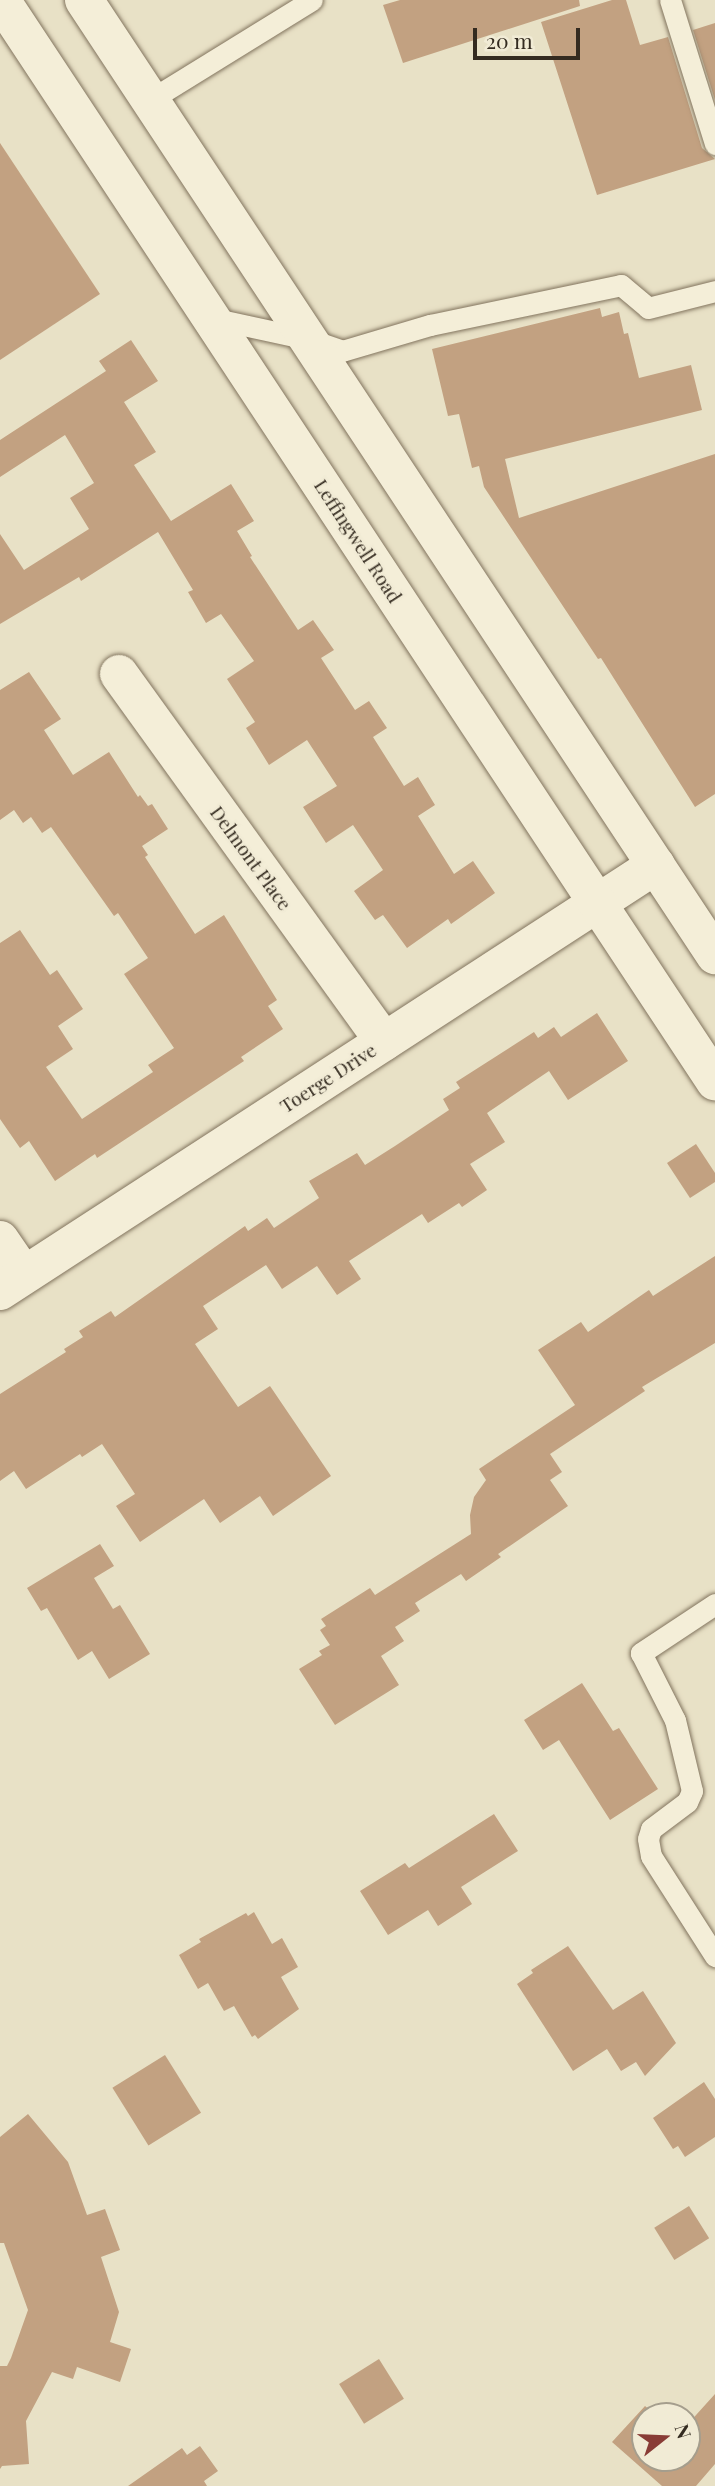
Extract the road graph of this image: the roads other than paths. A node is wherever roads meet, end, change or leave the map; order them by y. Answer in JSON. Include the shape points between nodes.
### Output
{"nodes":[{"id":1,"x":1,"y":0,"type":"edge"},
{"id":2,"x":84,"y":0,"type":"edge"},
{"id":3,"x":312,"y":0,"type":"edge"},
{"id":4,"x":670,"y":0,"type":"edge"},
{"id":5,"x":150,"y":100,"type":"junction"},
{"id":6,"x":715,"y":144,"type":"edge"},
{"id":7,"x":715,"y":291,"type":"edge"},
{"id":8,"x":211,"y":318,"type":"junction"},
{"id":9,"x":308,"y":339,"type":"junction"},
{"id":10,"x":119,"y":674,"type":"dead end"},
{"id":11,"x":656,"y":865,"type":"junction"},
{"id":12,"x":597,"y":904,"type":"junction"},
{"id":13,"x":715,"y":955,"type":"edge"},
{"id":14,"x":384,"y":1042,"type":"junction"},
{"id":15,"x":715,"y":1082,"type":"edge"},
{"id":16,"x":0,"y":1240,"type":"edge"},
{"id":17,"x":12,"y":1283,"type":"edge"},
{"id":18,"x":715,"y":1604,"type":"edge"},
{"id":19,"x":715,"y":1956,"type":"edge"}],
"edges":[{"from":1,"to":8,"type":"main road","name":"Leffingwell Road"},
{"from":2,"to":5,"type":"main road"},
{"from":3,"to":5,"type":"lane"},
{"from":4,"to":6,"type":"lane"},
{"from":5,"to":9,"type":"main road"},
{"from":7,"to":9,"type":"lane","via":[[648,308],[621,285],[430,325],[342,351]]},
{"from":8,"to":9,"type":"lane"},
{"from":8,"to":12,"type":"main road","name":"Leffingwell Road"},
{"from":9,"to":11,"type":"main road"},
{"from":10,"to":14,"type":"main road","name":"Delmont Place"},
{"from":11,"to":12,"type":"main road","name":"Toerge Drive"},
{"from":11,"to":13,"type":"main road"},
{"from":12,"to":14,"type":"main road","name":"Toerge Drive"},
{"from":12,"to":15,"type":"main road","name":"Leffingwell Road"},
{"from":14,"to":17,"type":"main road","name":"Toerge Drive"},
{"from":16,"to":17,"type":"main road"},
{"from":18,"to":19,"type":"lane","via":[[641,1653],[675,1720],[692,1791],[687,1802],[651,1829],[651,1856]]}]}
